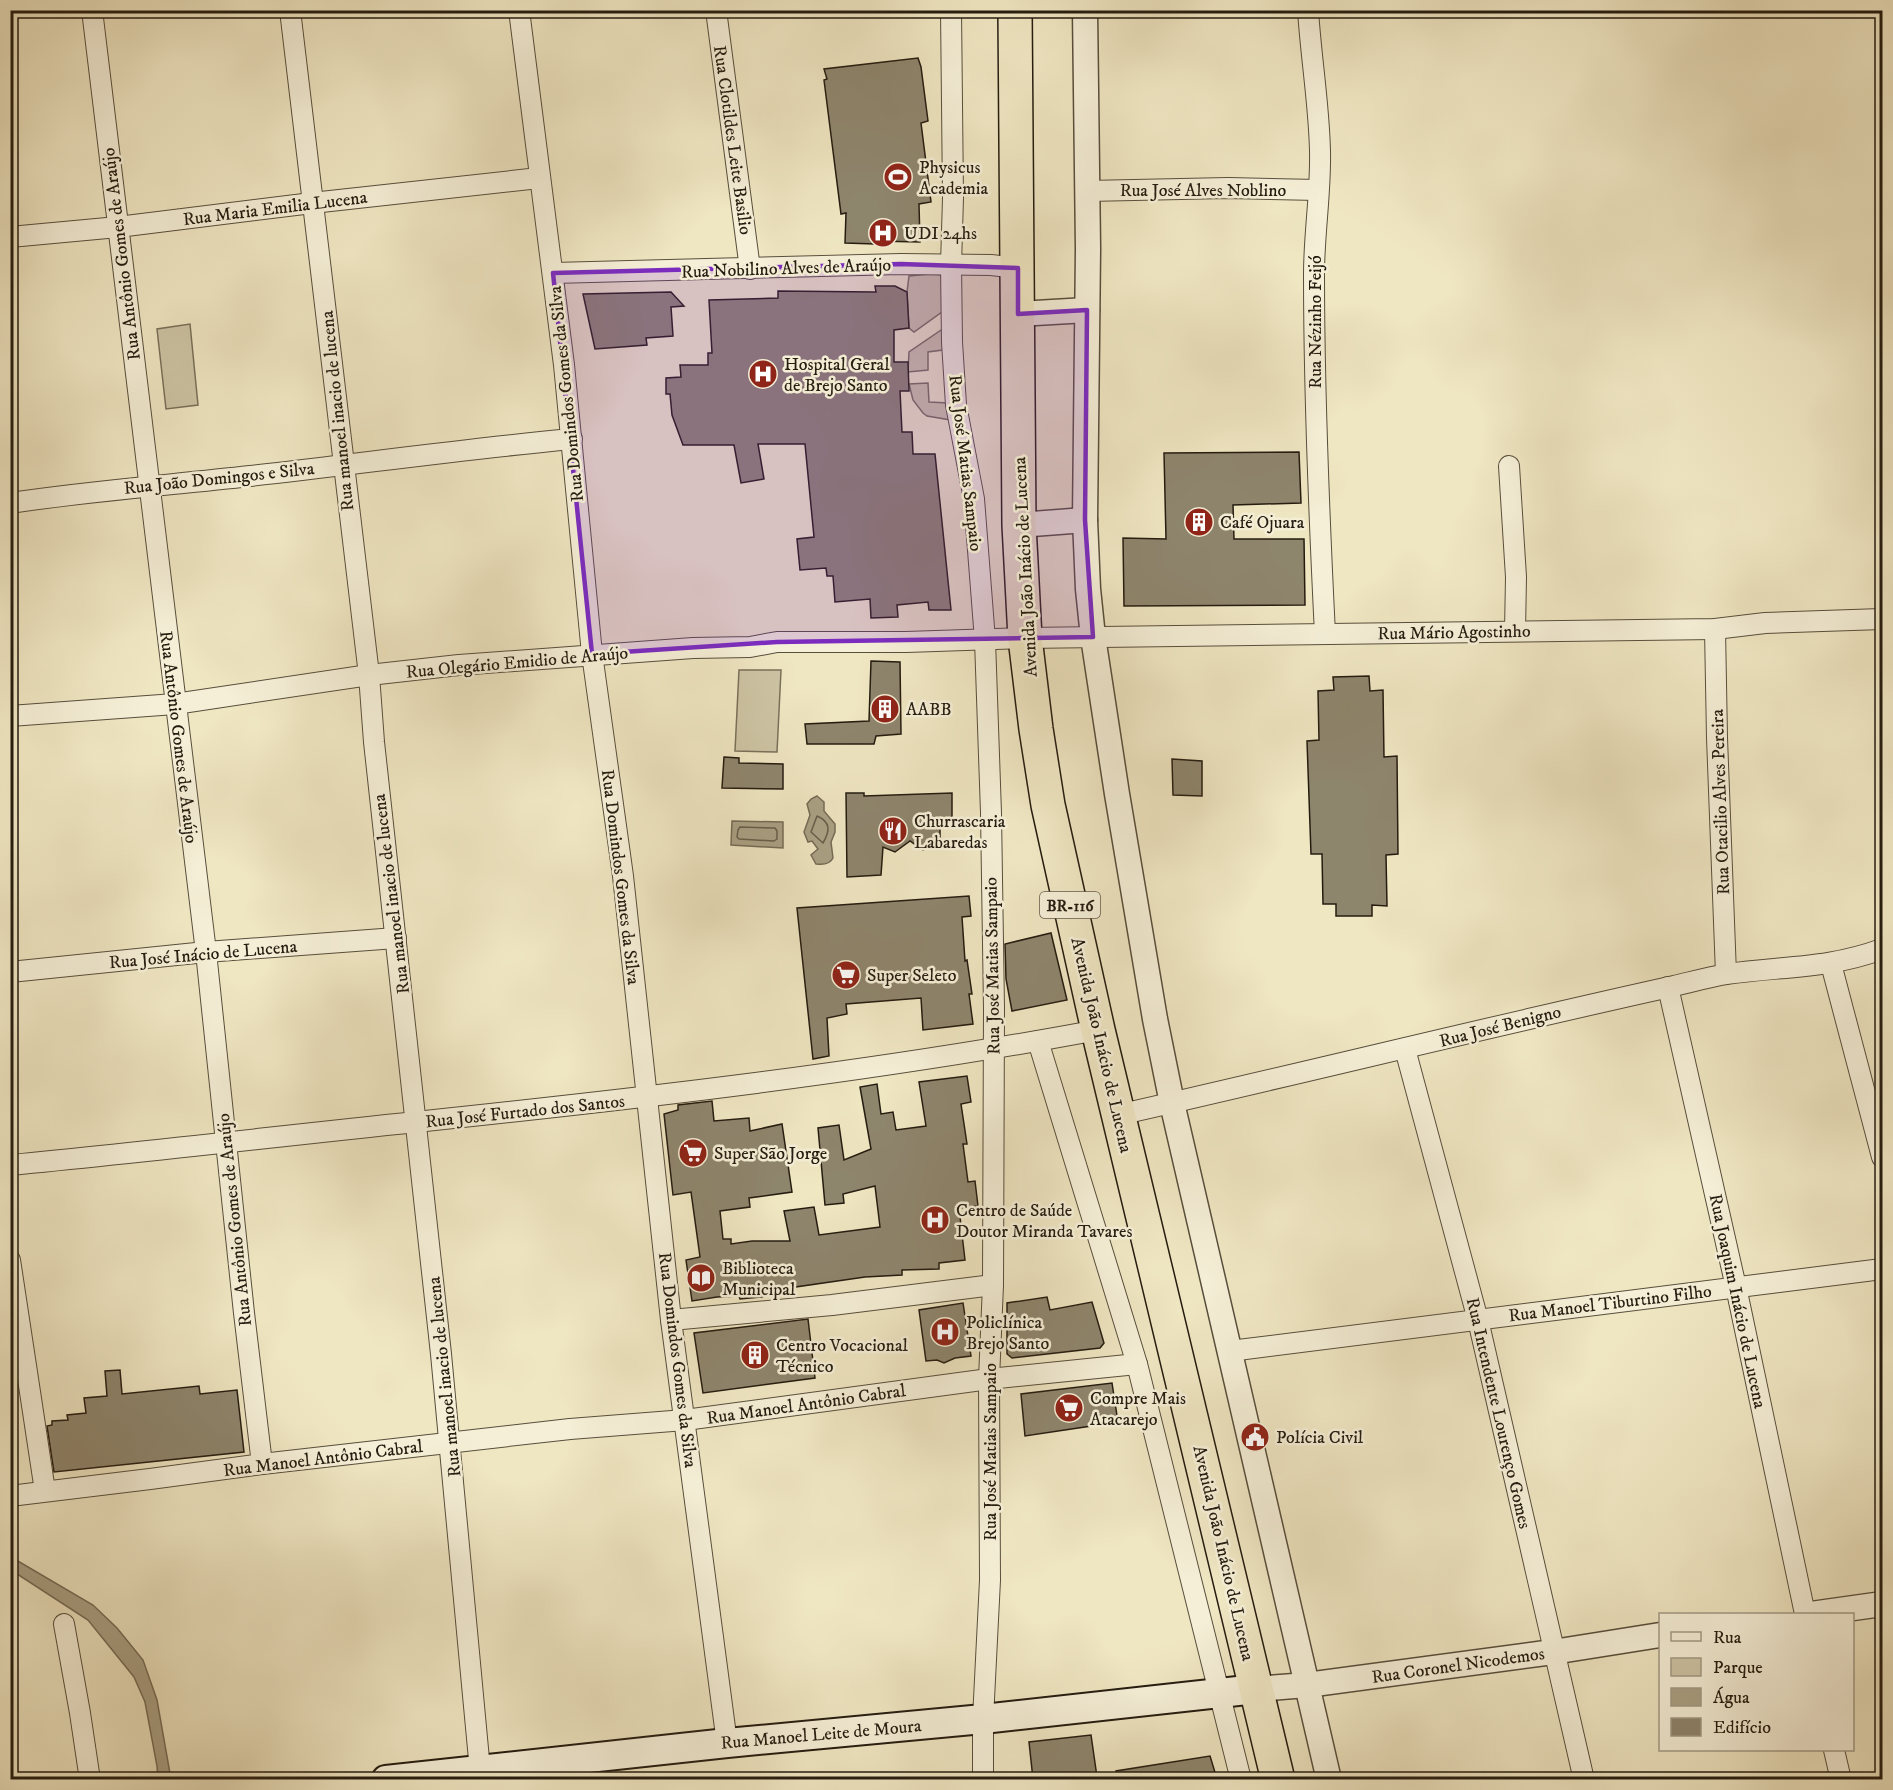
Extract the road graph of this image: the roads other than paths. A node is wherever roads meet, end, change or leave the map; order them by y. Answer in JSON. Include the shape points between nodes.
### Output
{"nodes":[{"id":1,"x":92,"y":10,"type":"edge"},
{"id":2,"x":290,"y":10,"type":"edge"},
{"id":3,"x":519,"y":10,"type":"edge"},
{"id":4,"x":716,"y":10,"type":"edge"},
{"id":5,"x":951,"y":10,"type":"edge"},
{"id":6,"x":1015,"y":10,"type":"edge"},
{"id":7,"x":1085,"y":10,"type":"edge"},
{"id":8,"x":1308,"y":10,"type":"edge"},
{"id":9,"x":539,"y":178,"type":"junction"},
{"id":10,"x":1318,"y":190,"type":"junction"},
{"id":11,"x":1087,"y":191,"type":"junction"},
{"id":12,"x":312,"y":202,"type":"junction"},
{"id":13,"x":118,"y":227,"type":"junction"},
{"id":14,"x":10,"y":237,"type":"edge"},
{"id":15,"x":951,"y":265,"type":"junction"},
{"id":16,"x":1018,"y":268,"type":"junction"},
{"id":17,"x":750,"y":269,"type":"junction"},
{"id":18,"x":553,"y":273,"type":"junction"},
{"id":19,"x":1087,"y":310,"type":"junction"},
{"id":20,"x":1018,"y":314,"type":"junction"},
{"id":21,"x":572,"y":440,"type":"junction"},
{"id":22,"x":343,"y":465,"type":"junction"},
{"id":23,"x":1509,"y":466,"type":"dead end"},
{"id":24,"x":149,"y":486,"type":"junction"},
{"id":25,"x":10,"y":503,"type":"edge"},
{"id":26,"x":1085,"y":520,"type":"junction"},
{"id":27,"x":1020,"y":525,"type":"junction"},
{"id":28,"x":1882,"y":619,"type":"edge"},
{"id":29,"x":1715,"y":629,"type":"junction"},
{"id":30,"x":1515,"y":631,"type":"junction"},
{"id":31,"x":1325,"y":634,"type":"junction"},
{"id":32,"x":1093,"y":637,"type":"junction"},
{"id":33,"x":1026,"y":638,"type":"junction"},
{"id":34,"x":985,"y":640,"type":"junction"},
{"id":35,"x":592,"y":654,"type":"junction"},
{"id":36,"x":369,"y":675,"type":"junction"},
{"id":37,"x":175,"y":704,"type":"junction"},
{"id":38,"x":10,"y":716,"type":"edge"},
{"id":39,"x":396,"y":938,"type":"junction"},
{"id":40,"x":1882,"y":949,"type":"edge"},
{"id":41,"x":206,"y":952,"type":"junction"},
{"id":42,"x":1831,"y":964,"type":"junction"},
{"id":43,"x":10,"y":972,"type":"edge"},
{"id":44,"x":1726,"y":974,"type":"junction"},
{"id":45,"x":1668,"y":987,"type":"junction"},
{"id":46,"x":1098,"y":1030,"type":"junction"},
{"id":47,"x":1038,"y":1041,"type":"junction"},
{"id":48,"x":994,"y":1048,"type":"junction"},
{"id":49,"x":1405,"y":1049,"type":"junction"},
{"id":50,"x":647,"y":1098,"type":"junction"},
{"id":51,"x":1172,"y":1102,"type":"junction"},
{"id":52,"x":1118,"y":1115,"type":"junction"},
{"id":53,"x":417,"y":1122,"type":"junction"},
{"id":54,"x":226,"y":1144,"type":"junction"},
{"id":55,"x":1882,"y":1157,"type":"edge"},
{"id":56,"x":10,"y":1165,"type":"edge"},
{"id":57,"x":10,"y":1260,"type":"edge"},
{"id":58,"x":1882,"y":1269,"type":"edge"},
{"id":59,"x":993,"y":1285,"type":"junction"},
{"id":60,"x":1736,"y":1287,"type":"junction"},
{"id":61,"x":671,"y":1320,"type":"junction"},
{"id":62,"x":1478,"y":1320,"type":"junction"},
{"id":63,"x":1230,"y":1351,"type":"junction"},
{"id":64,"x":1137,"y":1364,"type":"junction"},
{"id":65,"x":989,"y":1379,"type":"junction"},
{"id":66,"x":685,"y":1420,"type":"junction"},
{"id":67,"x":450,"y":1443,"type":"junction"},
{"id":68,"x":262,"y":1464,"type":"junction"},
{"id":69,"x":45,"y":1491,"type":"junction"},
{"id":70,"x":10,"y":1496,"type":"edge"},
{"id":71,"x":1882,"y":1604,"type":"edge"},
{"id":72,"x":1805,"y":1613,"type":"edge"},
{"id":73,"x":1818,"y":1613,"type":"edge"},
{"id":74,"x":64,"y":1624,"type":"dead end"},
{"id":75,"x":1659,"y":1635,"type":"edge"},
{"id":76,"x":1553,"y":1652,"type":"junction"},
{"id":77,"x":1307,"y":1685,"type":"junction"},
{"id":78,"x":1256,"y":1689,"type":"junction"},
{"id":79,"x":1219,"y":1692,"type":"junction"},
{"id":80,"x":983,"y":1719,"type":"junction"},
{"id":81,"x":727,"y":1743,"type":"junction"},
{"id":82,"x":1834,"y":1751,"type":"edge"},
{"id":83,"x":481,"y":1775,"type":"edge"},
{"id":84,"x":90,"y":1779,"type":"edge"},
{"id":85,"x":386,"y":1779,"type":"edge"},
{"id":86,"x":983,"y":1779,"type":"edge"},
{"id":87,"x":1241,"y":1779,"type":"edge"},
{"id":88,"x":1278,"y":1779,"type":"edge"},
{"id":89,"x":1329,"y":1779,"type":"edge"},
{"id":90,"x":1584,"y":1779,"type":"edge"},
{"id":91,"x":1841,"y":1779,"type":"edge"}],
"edges":[{"from":1,"to":13,"type":"street","name":"Rua Antônio Gomes de Araújo"},
{"from":2,"to":12,"type":"street","name":"Rua manoel inacio de lucena"},
{"from":3,"to":9,"type":"street","name":"Rua Domindos Gomes da Silva"},
{"from":4,"to":17,"type":"street","name":"Rua Clotildes Leite Basilio"},
{"from":5,"to":15,"type":"street","name":"Rua José Matias Sampaio"},
{"from":6,"to":16,"type":"highway","name":"Avenida João Inácio de Lucena","number":"BR-116"},
{"from":7,"to":11,"type":"street"},
{"from":8,"to":10,"type":"street","name":"Rua Nézinho Feijó","via":[[1321,155]]},
{"from":9,"to":12,"type":"street","name":"Rua Maria Emilia Lucena"},
{"from":9,"to":18,"type":"street","name":"Rua Domindos Gomes da Silva"},
{"from":10,"to":11,"type":"street","name":"Rua José Alves Noblino"},
{"from":10,"to":31,"type":"street","name":"Rua Nézinho Feijó","via":[[1314,359]]},
{"from":11,"to":19,"type":"street"},
{"from":12,"to":13,"type":"street","name":"Rua Maria Emilia Lucena"},
{"from":12,"to":22,"type":"street","name":"Rua manoel inacio de lucena"},
{"from":13,"to":14,"type":"street","name":"Rua Maria Emilia Lucena"},
{"from":13,"to":24,"type":"street","name":"Rua Antônio Gomes de Araújo"},
{"from":15,"to":16,"type":"street","name":"Rua Nobilino Alves de Araújo"},
{"from":15,"to":17,"type":"street","name":"Rua Nobilino Alves de Araújo"},
{"from":15,"to":34,"type":"street","name":"Rua José Matias Sampaio","via":[[954,390],[974,499]]},
{"from":16,"to":20,"type":"highway","name":"Avenida João Inácio de Lucena","number":"BR-116"},
{"from":17,"to":18,"type":"street","name":"Rua Nobilino Alves de Araújo"},
{"from":18,"to":21,"type":"street","name":"Rua Domindos Gomes da Silva"},
{"from":19,"to":20,"type":"street"},
{"from":19,"to":26,"type":"street"},
{"from":20,"to":27,"type":"highway","name":"Avenida João Inácio de Lucena","number":"BR-116"},
{"from":21,"to":22,"type":"street","name":"Rua João Domingos e Silva"},
{"from":21,"to":35,"type":"street","name":"Rua Domindos Gomes da Silva"},
{"from":22,"to":24,"type":"street","name":"Rua João Domingos e Silva"},
{"from":22,"to":36,"type":"street","name":"Rua manoel inacio de lucena"},
{"from":23,"to":30,"type":"street"},
{"from":24,"to":25,"type":"street","name":"Rua João Domingos e Silva"},
{"from":24,"to":37,"type":"street","name":"Rua Antônio Gomes de Araújo"},
{"from":26,"to":27,"type":"street"},
{"from":26,"to":32,"type":"street"},
{"from":27,"to":33,"type":"highway","name":"Avenida João Inácio de Lucena","number":"BR-116"},
{"from":28,"to":29,"type":"street","name":"Rua Mário Agostinho","via":[[1765,623]]},
{"from":29,"to":30,"type":"street","name":"Rua Mário Agostinho"},
{"from":29,"to":44,"type":"street","name":"Rua Otacilio Alves Pereira"},
{"from":30,"to":31,"type":"street","name":"Rua Mário Agostinho"},
{"from":31,"to":32,"type":"street","name":"Rua Mário Agostinho"},
{"from":32,"to":33,"type":"street","name":"Rua Mário Agostinho"},
{"from":32,"to":51,"type":"street"},
{"from":33,"to":34,"type":"street","name":"Rua Olegário Emidio de Araújo"},
{"from":33,"to":46,"type":"highway","name":"Avenida João Inácio de Lucena","number":"BR-116","via":[[1048,806]]},
{"from":34,"to":35,"type":"street","name":"Rua Olegário Emidio de Araújo","via":[[777,642],[750,647]]},
{"from":34,"to":48,"type":"street","name":"Rua José Matias Sampaio"},
{"from":35,"to":36,"type":"street","name":"Rua Olegário Emidio de Araújo"},
{"from":35,"to":50,"type":"street","name":"Rua Domindos Gomes da Silva","via":[[623,876]]},
{"from":36,"to":37,"type":"street","name":"Rua Olegário Emidio de Araújo"},
{"from":36,"to":39,"type":"street","name":"Rua manoel inacio de lucena"},
{"from":37,"to":38,"type":"street","name":"Rua Olegário Emidio de Araújo"},
{"from":37,"to":41,"type":"street","name":"Rua Antônio Gomes de Araújo"},
{"from":39,"to":41,"type":"street","name":"Rua José Inácio de Lucena"},
{"from":39,"to":53,"type":"street","name":"Rua manoel inacio de lucena"},
{"from":40,"to":42,"type":"street","name":"Rua José Benigno"},
{"from":41,"to":43,"type":"street","name":"Rua José Inácio de Lucena"},
{"from":41,"to":54,"type":"street","name":"Rua Antônio Gomes de Araújo"},
{"from":42,"to":44,"type":"street","name":"Rua José Benigno"},
{"from":42,"to":55,"type":"street"},
{"from":44,"to":45,"type":"street","name":"Rua José Benigno"},
{"from":45,"to":49,"type":"street","name":"Rua José Benigno"},
{"from":45,"to":60,"type":"street","name":"Rua Joaquim Inácio de Lucena"},
{"from":46,"to":47,"type":"street","name":"Rua José Furtado dos Santos"},
{"from":46,"to":52,"type":"highway","name":"Avenida João Inácio de Lucena","number":"BR-116"},
{"from":47,"to":48,"type":"street","name":"Rua José Furtado dos Santos"},
{"from":47,"to":64,"type":"street"},
{"from":48,"to":50,"type":"street","name":"Rua José Furtado dos Santos"},
{"from":48,"to":59,"type":"street","name":"Rua José Matias Sampaio"},
{"from":49,"to":51,"type":"street","name":"Rua José Benigno"},
{"from":49,"to":62,"type":"street","name":"Rua Intendente Lourenço Gomes"},
{"from":50,"to":53,"type":"street","name":"Rua José Furtado dos Santos"},
{"from":50,"to":61,"type":"street","name":"Rua Domindos Gomes da Silva"},
{"from":51,"to":52,"type":"street","name":"Rua José Benigno"},
{"from":51,"to":63,"type":"street"},
{"from":52,"to":78,"type":"highway","name":"Avenida João Inácio de Lucena","number":"BR-116"},
{"from":53,"to":54,"type":"street","name":"Rua José Furtado dos Santos"},
{"from":53,"to":67,"type":"street","name":"Rua manoel inacio de lucena"},
{"from":54,"to":56,"type":"street","name":"Rua José Furtado dos Santos"},
{"from":54,"to":68,"type":"street","name":"Rua Antônio Gomes de Araújo"},
{"from":57,"to":69,"type":"street"},
{"from":58,"to":60,"type":"street","name":"Rua Manoel Tiburtino Filho"},
{"from":59,"to":61,"type":"street"},
{"from":59,"to":65,"type":"street","name":"Rua José Matias Sampaio"},
{"from":60,"to":62,"type":"street","name":"Rua Manoel Tiburtino Filho"},
{"from":60,"to":72,"type":"street","name":"Rua Joaquim Inácio de Lucena"},
{"from":61,"to":66,"type":"street","name":"Rua Domindos Gomes da Silva"},
{"from":62,"to":63,"type":"street","name":"Rua Manoel Tiburtino Filho"},
{"from":62,"to":76,"type":"street","name":"Rua Intendente Lourenço Gomes"},
{"from":63,"to":77,"type":"street"},
{"from":64,"to":65,"type":"street","name":"Rua Manoel Antônio Cabral"},
{"from":64,"to":79,"type":"street"},
{"from":65,"to":66,"type":"street","name":"Rua Manoel Antônio Cabral"},
{"from":65,"to":80,"type":"street","name":"Rua José Matias Sampaio","via":[[990,1580]]},
{"from":66,"to":67,"type":"street","name":"Rua Manoel Antônio Cabral"},
{"from":66,"to":81,"type":"street","name":"Rua Domindos Gomes da Silva"},
{"from":67,"to":68,"type":"street","name":"Rua Manoel Antônio Cabral"},
{"from":67,"to":83,"type":"street","name":"Rua manoel inacio de lucena"},
{"from":68,"to":69,"type":"street","name":"Rua Manoel Antônio Cabral"},
{"from":69,"to":70,"type":"street","name":"Rua Manoel Antônio Cabral"},
{"from":71,"to":73,"type":"street"},
{"from":74,"to":84,"type":"street"},
{"from":75,"to":76,"type":"street","name":"Rua Coronel Nicodemos"},
{"from":76,"to":77,"type":"street","name":"Rua Coronel Nicodemos"},
{"from":76,"to":90,"type":"street","name":"Rua Intendente Lourenço Gomes"},
{"from":77,"to":78,"type":"street","name":"Rua Coronel Nicodemos"},
{"from":77,"to":89,"type":"street"},
{"from":78,"to":79,"type":"main road","name":"Rua Manoel Leite de Moura"},
{"from":78,"to":88,"type":"highway","name":"Avenida João Inácio de Lucena","number":"BR-116"},
{"from":79,"to":80,"type":"main road","name":"Rua Manoel Leite de Moura"},
{"from":79,"to":87,"type":"street"},
{"from":80,"to":81,"type":"main road","name":"Rua Manoel Leite de Moura"},
{"from":80,"to":86,"type":"street","name":"Rua José Matias Sampaio"},
{"from":81,"to":83,"type":"main road","name":"Rua Manoel Leite de Moura"},
{"from":82,"to":91,"type":"street"},
{"from":83,"to":85,"type":"main road","name":"Rua Manoel Leite de Moura"}]}
